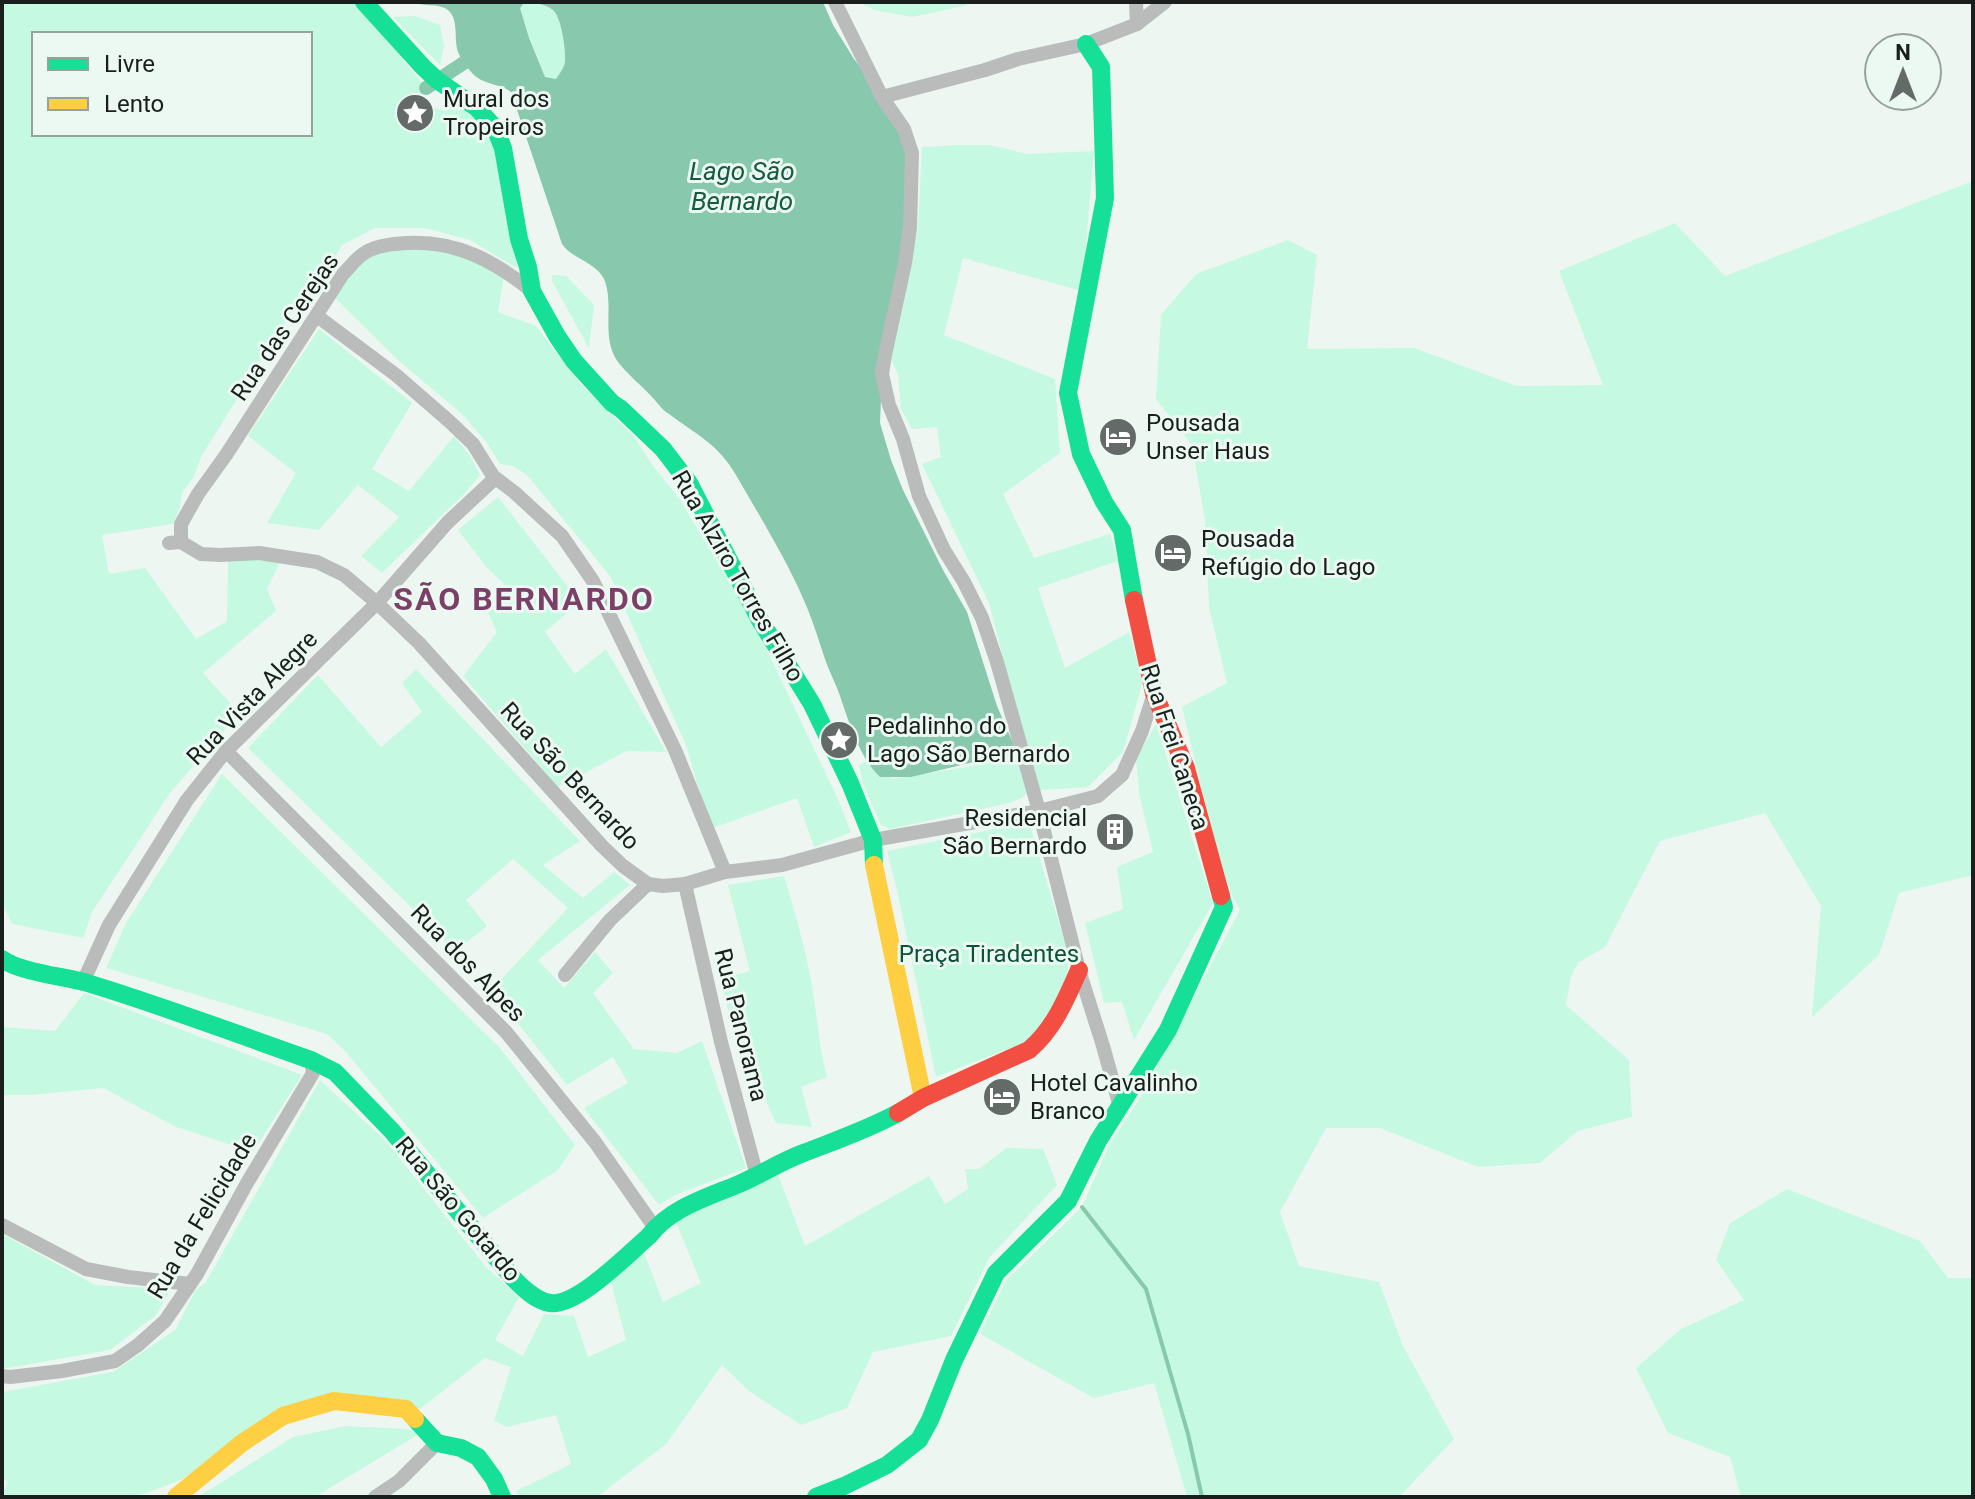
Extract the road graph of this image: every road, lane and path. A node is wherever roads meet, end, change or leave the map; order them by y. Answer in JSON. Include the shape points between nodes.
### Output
{"nodes":[{"id":1,"x":364,"y":2,"type":"edge"},
{"id":2,"x":835,"y":2,"type":"edge"},
{"id":3,"x":1136,"y":2,"type":"edge"},
{"id":4,"x":1165,"y":2,"type":"edge"},
{"id":5,"x":1137,"y":24,"type":"junction"},
{"id":6,"x":1086,"y":44,"type":"junction"},
{"id":7,"x":882,"y":97,"type":"junction"},
{"id":8,"x":532,"y":291,"type":"junction"},
{"id":9,"x":317,"y":316,"type":"junction"},
{"id":10,"x":493,"y":476,"type":"junction"},
{"id":11,"x":175,"y":543,"type":"joint"},
{"id":12,"x":377,"y":603,"type":"junction"},
{"id":13,"x":1154,"y":693,"type":"junction"},
{"id":14,"x":226,"y":751,"type":"junction"},
{"id":15,"x":1039,"y":811,"type":"junction"},
{"id":16,"x":873,"y":840,"type":"junction"},
{"id":17,"x":725,"y":872,"type":"junction"},
{"id":18,"x":648,"y":884,"type":"junction"},
{"id":19,"x":685,"y":884,"type":"junction"},
{"id":20,"x":2,"y":959,"type":"edge"},
{"id":21,"x":1079,"y":970,"type":"junction"},
{"id":22,"x":565,"y":975,"type":"dead end"},
{"id":23,"x":83,"y":982,"type":"junction"},
{"id":24,"x":311,"y":1060,"type":"junction"},
{"id":25,"x":923,"y":1098,"type":"junction"},
{"id":26,"x":1120,"y":1107,"type":"junction"},
{"id":27,"x":757,"y":1176,"type":"junction"},
{"id":28,"x":2,"y":1225,"type":"edge"},
{"id":29,"x":655,"y":1228,"type":"junction"},
{"id":30,"x":190,"y":1284,"type":"junction"},
{"id":31,"x":2,"y":1376,"type":"edge"},
{"id":32,"x":437,"y":1443,"type":"junction"},
{"id":33,"x":176,"y":1497,"type":"edge"},
{"id":34,"x":375,"y":1497,"type":"edge"},
{"id":35,"x":502,"y":1497,"type":"edge"},
{"id":36,"x":816,"y":1497,"type":"edge"}],
"edges":[{"from":1,"to":8,"type":"street","name":"Rua Alziro Torres Filho","via":[[423,67],[495,128]]},
{"from":2,"to":7,"type":"street"},
{"from":3,"to":5,"type":"street"},
{"from":4,"to":5,"type":"street"},
{"from":5,"to":6,"type":"street"},
{"from":6,"to":7,"type":"street"},
{"from":6,"to":13,"type":"street","name":"Rua Frei Caneca","via":[[1101,67],[1105,198],[1068,393],[1081,454],[1122,530]]},
{"from":7,"to":15,"type":"street","via":[[904,129],[912,153],[910,228],[882,374],[919,496],[982,618]]},
{"from":8,"to":9,"type":"street","name":"Rua das Cerejas","via":[[469,252],[427,242],[391,244],[365,253],[343,274]]},
{"from":8,"to":16,"type":"street","name":"Rua Alziro Torres Filho","via":[[574,361],[663,449],[689,483],[760,620],[812,704]]},
{"from":9,"to":10,"type":"street","via":[[450,422],[473,444]]},
{"from":9,"to":11,"type":"street","name":"Rua das Cerejas","via":[[190,508]]},
{"from":10,"to":12,"type":"street","name":"Rua Vista Alegre"},
{"from":10,"to":17,"type":"street","via":[[562,536],[593,581],[675,750]]},
{"from":11,"to":12,"type":"street","name":"Rua São Bernardo","via":[[201,554],[259,553],[317,562],[344,575]]},
{"from":12,"to":14,"type":"street","name":"Rua Vista Alegre"},
{"from":12,"to":18,"type":"street","name":"Rua São Bernardo","via":[[602,846]]},
{"from":13,"to":15,"type":"street","via":[[1122,775],[1098,796]]},
{"from":13,"to":26,"type":"street","name":"Rua Frei Caneca","via":[[1186,768],[1224,907],[1168,1030]]},
{"from":14,"to":23,"type":"street","name":"Rua Vista Alegre","via":[[187,800],[116,913]]},
{"from":14,"to":29,"type":"street","name":"Rua dos Alpes","via":[[506,1032],[595,1142]]},
{"from":15,"to":16,"type":"street"},
{"from":15,"to":21,"type":"street"},
{"from":16,"to":17,"type":"street","via":[[782,865]]},
{"from":16,"to":25,"type":"street","name":"Rua Alziro Torres Filho"},
{"from":17,"to":19,"type":"street"},
{"from":18,"to":19,"type":"street"},
{"from":18,"to":22,"type":"street"},
{"from":19,"to":27,"type":"street","name":"Rua Panorama"},
{"from":20,"to":23,"type":"street","name":"Rua São Gotardo"},
{"from":21,"to":25,"type":"street","name":"Rua São Gotardo","via":[[1039,1043]]},
{"from":21,"to":26,"type":"street"},
{"from":23,"to":24,"type":"street","name":"Rua São Gotardo"},
{"from":24,"to":29,"type":"street","name":"Rua São Gotardo","via":[[335,1072],[383,1121],[505,1270],[542,1300],[561,1302],[585,1290]]},
{"from":24,"to":30,"type":"street","name":"Rua da Felicidade","via":[[313,1073]]},
{"from":25,"to":27,"type":"street","name":"Rua São Gotardo","via":[[880,1123]]},
{"from":26,"to":36,"type":"street","name":"Rua Frei Caneca","via":[[1068,1201],[996,1273],[919,1440],[887,1465]]},
{"from":27,"to":29,"type":"street","name":"Rua São Gotardo","via":[[678,1210]]},
{"from":28,"to":30,"type":"street","via":[[86,1269]]},
{"from":30,"to":31,"type":"street","name":"Rua da Felicidade","via":[[165,1321],[115,1361]]},
{"from":32,"to":33,"type":"street","via":[[406,1409],[334,1401],[283,1416]]},
{"from":32,"to":34,"type":"street"},
{"from":32,"to":35,"type":"street","via":[[478,1457]]}]}
